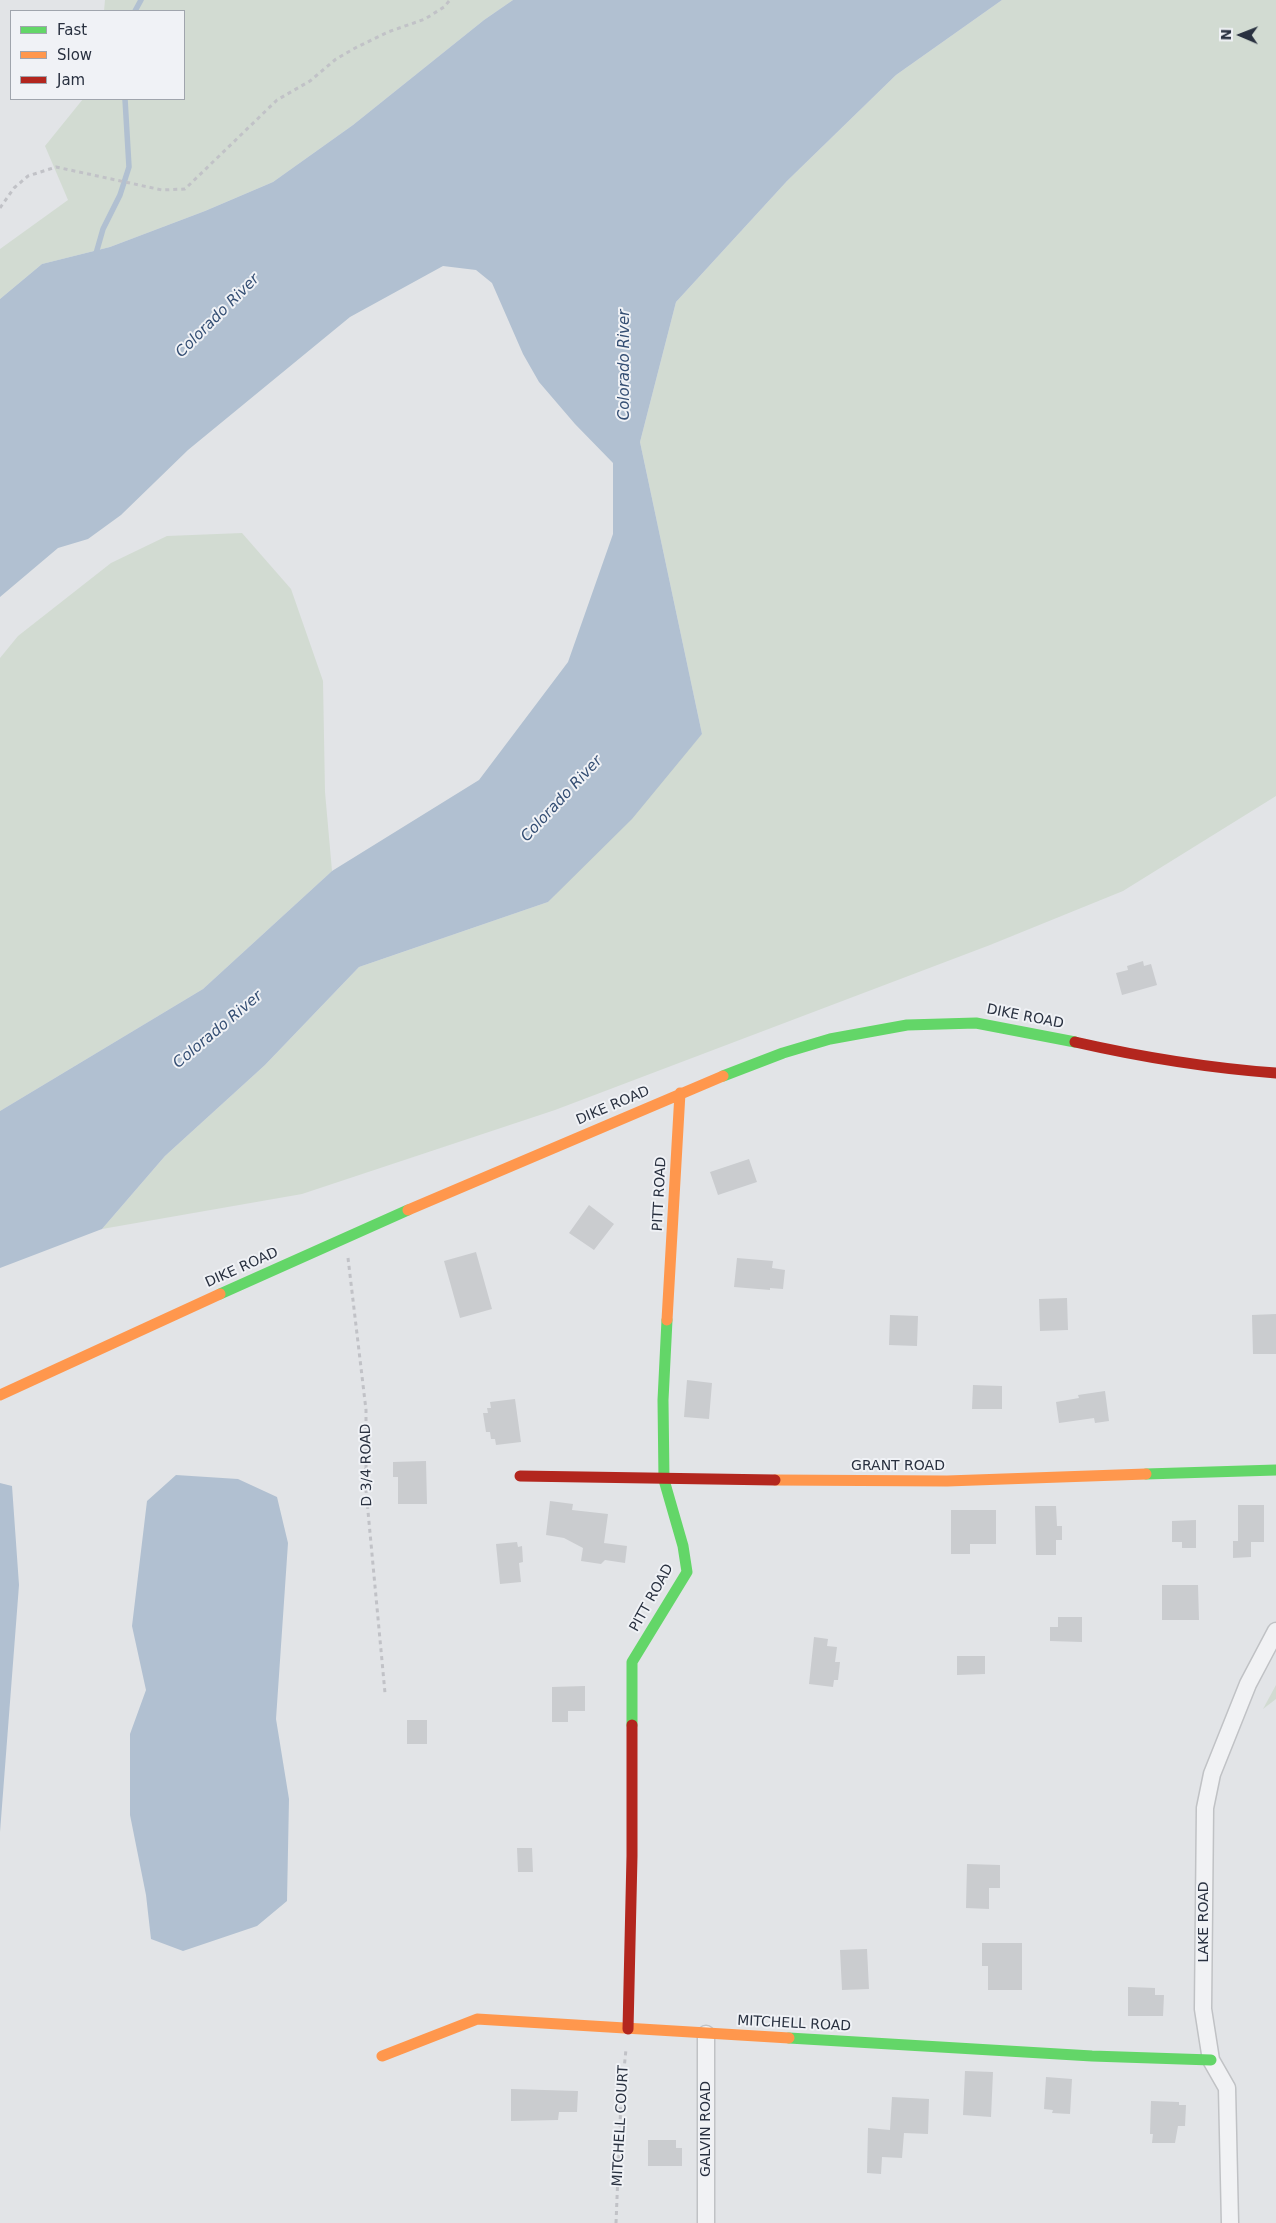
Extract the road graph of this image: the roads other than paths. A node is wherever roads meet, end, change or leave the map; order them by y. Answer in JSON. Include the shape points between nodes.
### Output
{"nodes":[{"id":1,"x":1276,"y":1073,"type":"edge"},
{"id":2,"x":680,"y":1093,"type":"junction"},
{"id":3,"x":0,"y":1395,"type":"edge"},
{"id":4,"x":1276,"y":1470,"type":"edge"},
{"id":5,"x":520,"y":1476,"type":"dead end"},
{"id":6,"x":664,"y":1480,"type":"junction"},
{"id":7,"x":1276,"y":1631,"type":"edge"},
{"id":8,"x":628,"y":2029,"type":"junction"},
{"id":9,"x":706,"y":2034,"type":"junction"},
{"id":10,"x":382,"y":2056,"type":"dead end"},
{"id":11,"x":1211,"y":2060,"type":"junction"},
{"id":12,"x":706,"y":2223,"type":"edge"},
{"id":13,"x":1230,"y":2223,"type":"edge"}],
"edges":[{"from":1,"to":2,"type":"street","name":"DIKE ROAD","via":[[1131,1055],[1014,1029],[941,1023],[870,1030],[830,1039],[782,1053]]},
{"from":2,"to":3,"type":"street","name":"DIKE ROAD","via":[[346,1237]]},
{"from":2,"to":6,"type":"street","name":"PITT ROAD","via":[[663,1400]]},
{"from":4,"to":6,"type":"street","name":"GRANT ROAD","via":[[947,1481]]},
{"from":5,"to":6,"type":"street","name":"GRANT ROAD"},
{"from":6,"to":8,"type":"street","name":"PITT ROAD","via":[[687,1572],[632,1662]]},
{"from":7,"to":11,"type":"street","name":"LAKE ROAD","via":[[1237,1711],[1212,1774],[1205,1808],[1203,2010]]},
{"from":8,"to":9,"type":"street","name":"MITCHELL ROAD"},
{"from":8,"to":10,"type":"street","name":"MITCHELL ROAD","via":[[477,2019]]},
{"from":9,"to":11,"type":"street","name":"MITCHELL ROAD"},
{"from":9,"to":12,"type":"street","name":"GALVIN ROAD"},
{"from":11,"to":13,"type":"street","name":"LAKE ROAD","via":[[1227,2088]]}]}
